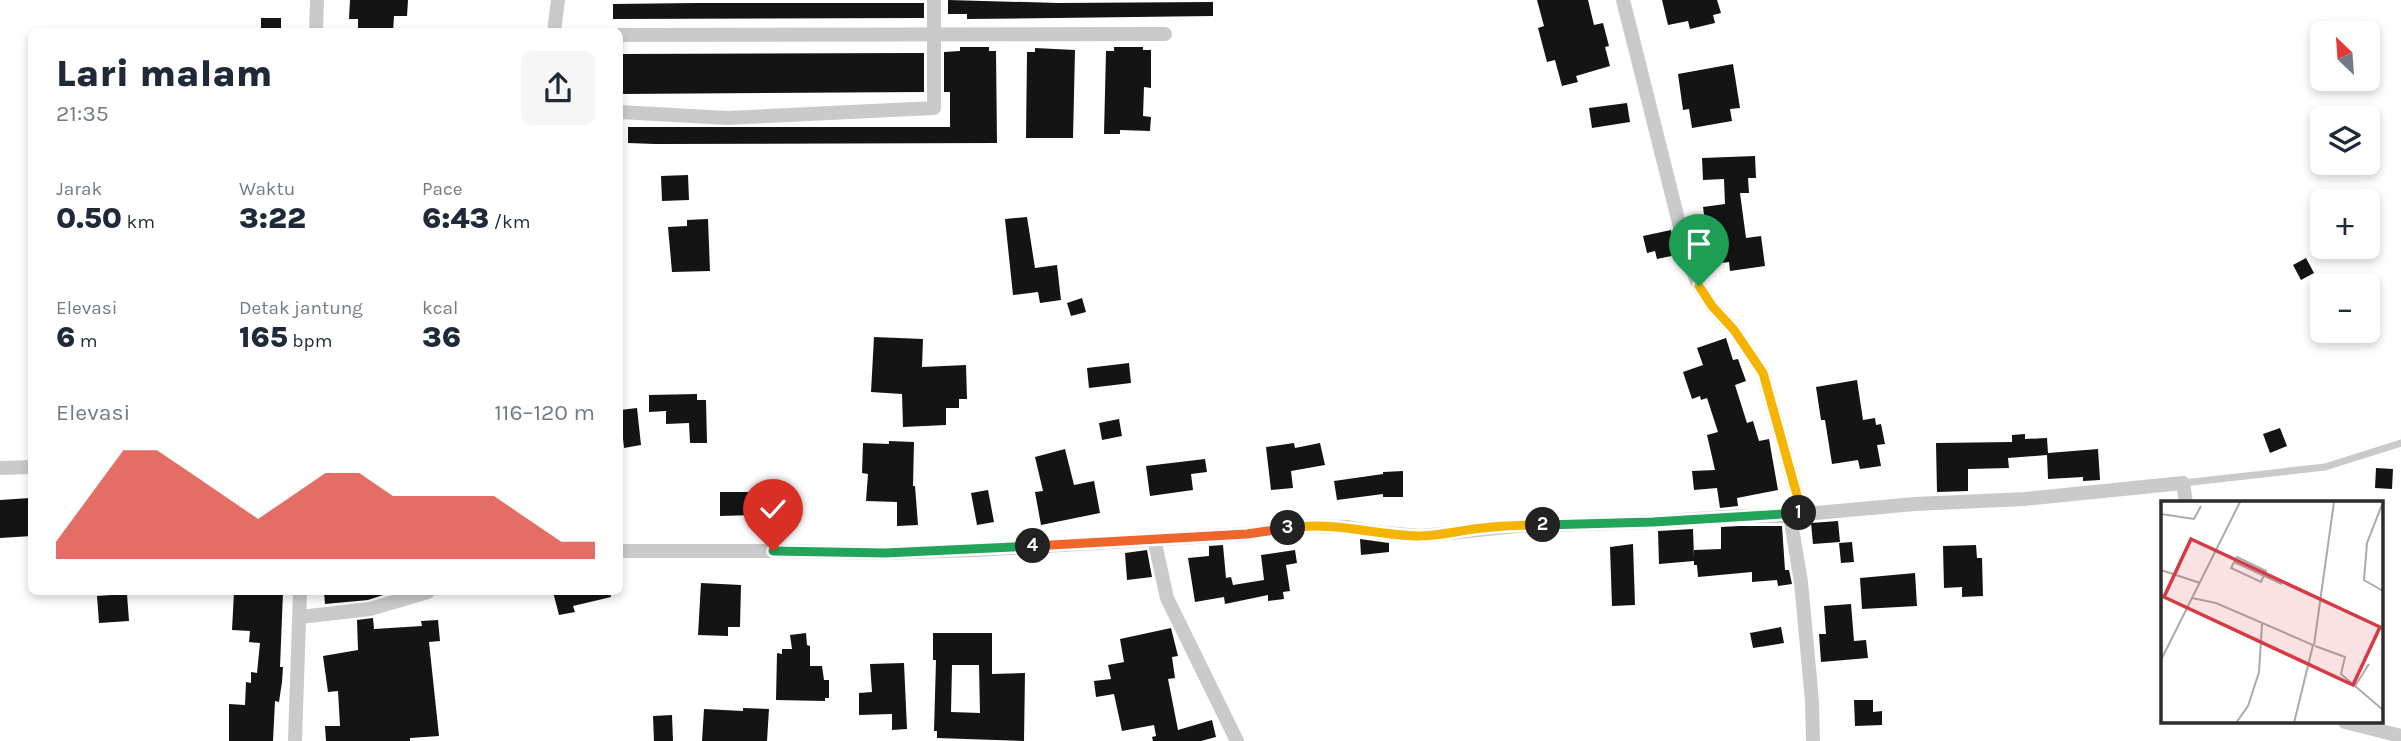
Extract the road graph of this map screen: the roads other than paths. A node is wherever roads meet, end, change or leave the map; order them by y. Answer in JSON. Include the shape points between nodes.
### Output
{"nodes":[{"id":1,"x":317,"y":0,"type":"edge"},
{"id":2,"x":558,"y":0,"type":"edge"},
{"id":3,"x":934,"y":0,"type":"edge"},
{"id":4,"x":1623,"y":0,"type":"edge"},
{"id":5,"x":316,"y":28,"type":"edge"},
{"id":6,"x":554,"y":28,"type":"edge"},
{"id":7,"x":934,"y":33,"type":"junction"},
{"id":8,"x":623,"y":34,"type":"edge"},
{"id":9,"x":1165,"y":34,"type":"dead end"},
{"id":10,"x":623,"y":112,"type":"edge"},
{"id":11,"x":2401,"y":443,"type":"edge"},
{"id":12,"x":28,"y":467,"type":"edge"},
{"id":13,"x":0,"y":468,"type":"edge"},
{"id":14,"x":2183,"y":483,"type":"junction"},
{"id":15,"x":2186,"y":501,"type":"edge"},
{"id":16,"x":1796,"y":514,"type":"junction"},
{"id":17,"x":1154,"y":538,"type":"junction"},
{"id":18,"x":623,"y":551,"type":"edge"},
{"id":19,"x":300,"y":595,"type":"edge"},
{"id":20,"x":418,"y":595,"type":"edge"},
{"id":21,"x":300,"y":617,"type":"junction"},
{"id":22,"x":2353,"y":724,"type":"edge"},
{"id":23,"x":2401,"y":736,"type":"edge"},
{"id":24,"x":295,"y":741,"type":"edge"},
{"id":25,"x":1237,"y":741,"type":"edge"},
{"id":26,"x":1812,"y":741,"type":"edge"}],
"edges":[{"from":1,"to":5,"type":"street"},
{"from":2,"to":6,"type":"street"},
{"from":3,"to":7,"type":"street"},
{"from":4,"to":16,"type":"street","via":[[1688,259],[1712,306],[1763,373]]},
{"from":7,"to":8,"type":"street"},
{"from":7,"to":9,"type":"street"},
{"from":7,"to":10,"type":"street","via":[[934,108],[727,118]]},
{"from":11,"to":14,"type":"lane","via":[[2325,467]]},
{"from":12,"to":13,"type":"street"},
{"from":14,"to":15,"type":"street"},
{"from":14,"to":16,"type":"street"},
{"from":16,"to":17,"type":"street","via":[[1516,526],[1421,536],[1322,525]]},
{"from":16,"to":26,"type":"street"},
{"from":17,"to":18,"type":"street","via":[[885,553]]},
{"from":17,"to":25,"type":"street","via":[[1167,598]]},
{"from":19,"to":21,"type":"street"},
{"from":20,"to":21,"type":"street","via":[[370,609]]},
{"from":21,"to":24,"type":"street"},
{"from":22,"to":23,"type":"street"}]}
